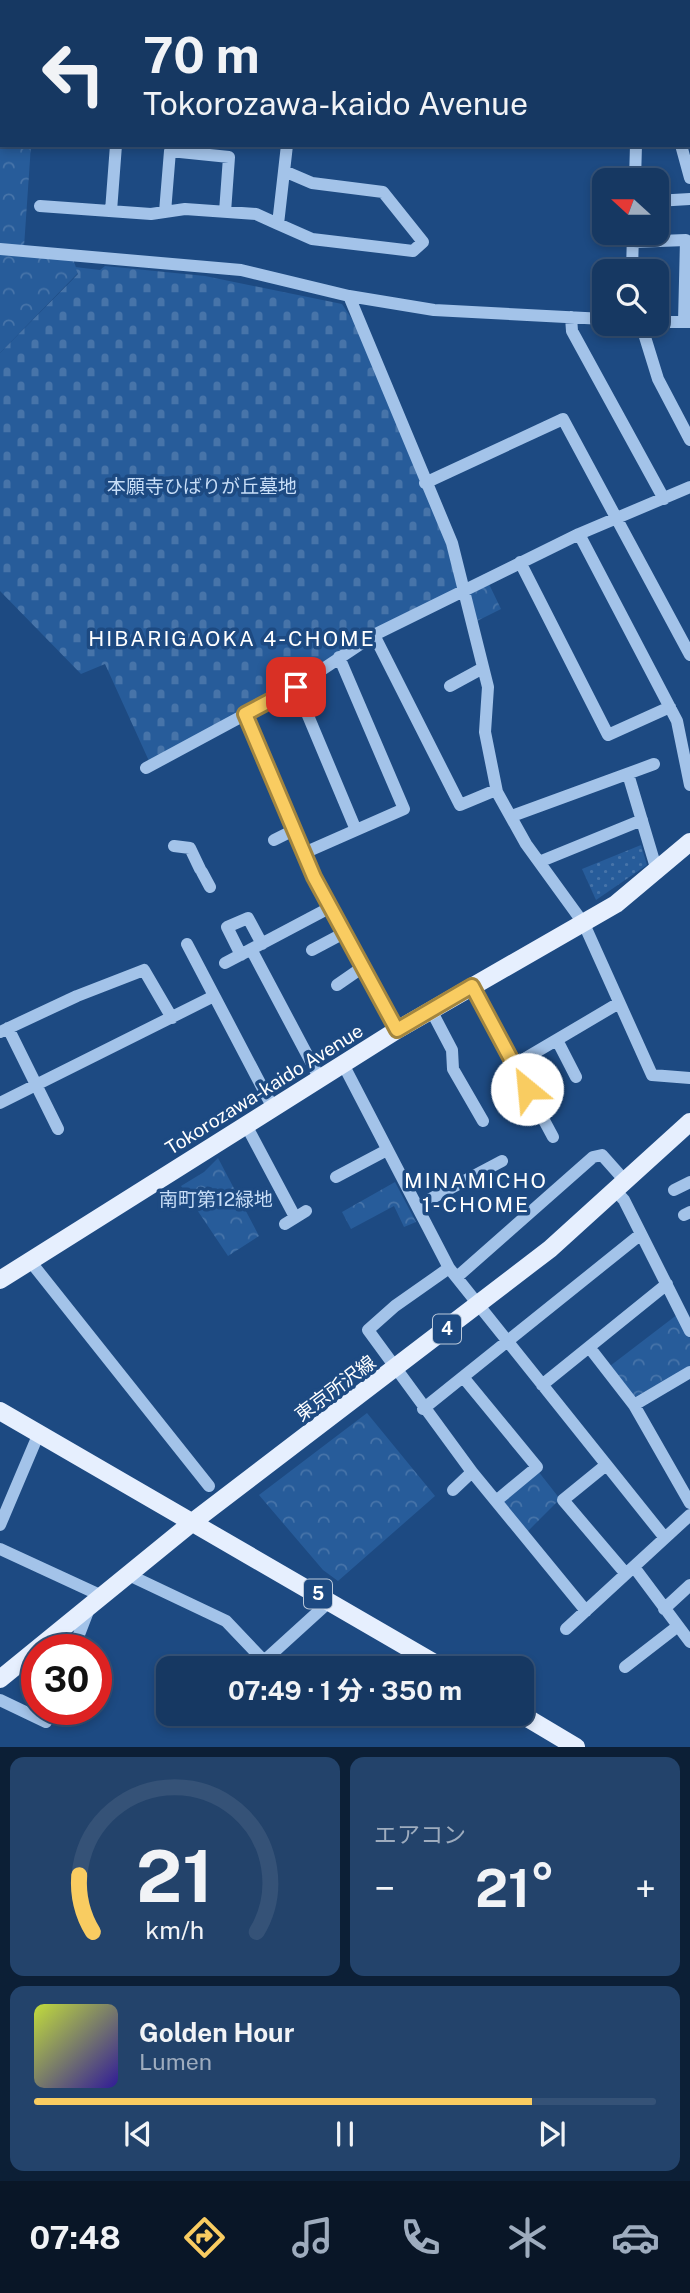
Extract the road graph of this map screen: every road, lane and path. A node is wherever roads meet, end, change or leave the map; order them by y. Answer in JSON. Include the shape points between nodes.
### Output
{"nodes":[{"id":1,"x":116,"y":147,"type":"edge"},
{"id":2,"x":287,"y":147,"type":"edge"},
{"id":3,"x":636,"y":147,"type":"edge"},
{"id":4,"x":682,"y":147,"type":"edge"},
{"id":5,"x":635,"y":168,"type":"edge"},
{"id":6,"x":284,"y":171,"type":"junction"},
{"id":7,"x":690,"y":178,"type":"edge"},
{"id":8,"x":690,"y":199,"type":"edge"},
{"id":9,"x":669,"y":200,"type":"edge"},
{"id":10,"x":40,"y":206,"type":"dead end"},
{"id":11,"x":110,"y":211,"type":"junction"},
{"id":12,"x":165,"y":212,"type":"junction"},
{"id":13,"x":225,"y":212,"type":"junction"},
{"id":14,"x":278,"y":224,"type":"junction"},
{"id":15,"x":669,"y":239,"type":"edge"},
{"id":16,"x":0,"y":249,"type":"edge"},
{"id":17,"x":349,"y":296,"type":"junction"},
{"id":18,"x":571,"y":317,"type":"junction"},
{"id":19,"x":592,"y":318,"type":"edge"},
{"id":20,"x":669,"y":322,"type":"edge"},
{"id":21,"x":687,"y":323,"type":"edge"},
{"id":22,"x":644,"y":336,"type":"edge"},
{"id":23,"x":690,"y":440,"type":"edge"},
{"id":24,"x":425,"y":484,"type":"junction"},
{"id":25,"x":690,"y":487,"type":"edge"},
{"id":26,"x":664,"y":499,"type":"junction"},
{"id":27,"x":617,"y":516,"type":"junction"},
{"id":28,"x":579,"y":534,"type":"junction"},
{"id":29,"x":520,"y":562,"type":"junction"},
{"id":30,"x":464,"y":592,"type":"junction"},
{"id":31,"x":374,"y":635,"type":"junction"},
{"id":32,"x":690,"y":654,"type":"edge"},
{"id":33,"x":339,"y":657,"type":"junction"},
{"id":34,"x":483,"y":668,"type":"junction"},
{"id":35,"x":296,"y":687,"type":"junction"},
{"id":36,"x":450,"y":687,"type":"dead end"},
{"id":37,"x":670,"y":707,"type":"junction"},
{"id":38,"x":245,"y":714,"type":"junction"},
{"id":39,"x":654,"y":764,"type":"dead end"},
{"id":40,"x":146,"y":768,"type":"dead end"},
{"id":41,"x":628,"y":774,"type":"junction"},
{"id":42,"x":690,"y":785,"type":"edge"},
{"id":43,"x":496,"y":790,"type":"junction"},
{"id":44,"x":512,"y":816,"type":"junction"},
{"id":45,"x":642,"y":820,"type":"junction"},
{"id":46,"x":294,"y":830,"type":"junction"},
{"id":47,"x":356,"y":830,"type":"junction"},
{"id":48,"x":274,"y":840,"type":"dead end"},
{"id":49,"x":690,"y":842,"type":"edge"},
{"id":50,"x":174,"y":846,"type":"dead end"},
{"id":51,"x":304,"y":853,"type":"junction"},
{"id":52,"x":539,"y":862,"type":"junction"},
{"id":53,"x":657,"y":871,"type":"junction"},
{"id":54,"x":210,"y":887,"type":"dead end"},
{"id":55,"x":331,"y":907,"type":"junction"},
{"id":56,"x":584,"y":924,"type":"junction"},
{"id":57,"x":344,"y":933,"type":"junction"},
{"id":58,"x":187,"y":944,"type":"dead end"},
{"id":59,"x":251,"y":949,"type":"junction"},
{"id":60,"x":312,"y":950,"type":"dead end"},
{"id":61,"x":225,"y":963,"type":"dead end"},
{"id":62,"x":363,"y":967,"type":"junction"},
{"id":63,"x":337,"y":985,"type":"dead end"},
{"id":64,"x":472,"y":986,"type":"junction"},
{"id":65,"x":214,"y":996,"type":"junction"},
{"id":66,"x":619,"y":1003,"type":"junction"},
{"id":67,"x":430,"y":1010,"type":"junction"},
{"id":68,"x":172,"y":1018,"type":"junction"},
{"id":69,"x":4,"y":1030,"type":"edge"},
{"id":70,"x":397,"y":1030,"type":"junction"},
{"id":71,"x":557,"y":1040,"type":"junction"},
{"id":72,"x":342,"y":1064,"type":"junction"},
{"id":73,"x":514,"y":1065,"type":"junction"},
{"id":74,"x":576,"y":1077,"type":"dead end"},
{"id":75,"x":320,"y":1079,"type":"junction"},
{"id":76,"x":690,"y":1079,"type":"edge"},
{"id":77,"x":37,"y":1085,"type":"junction"},
{"id":78,"x":0,"y":1103,"type":"edge"},
{"id":79,"x":273,"y":1108,"type":"junction"},
{"id":80,"x":483,"y":1121,"type":"dead end"},
{"id":81,"x":690,"y":1122,"type":"edge"},
{"id":82,"x":246,"y":1125,"type":"junction"},
{"id":83,"x":58,"y":1129,"type":"dead end"},
{"id":84,"x":553,"y":1137,"type":"dead end"},
{"id":85,"x":387,"y":1150,"type":"junction"},
{"id":86,"x":502,"y":1161,"type":"dead end"},
{"id":87,"x":336,"y":1177,"type":"dead end"},
{"id":88,"x":690,"y":1182,"type":"edge"},
{"id":89,"x":621,"y":1187,"type":"junction"},
{"id":90,"x":674,"y":1190,"type":"dead end"},
{"id":91,"x":417,"y":1206,"type":"junction"},
{"id":92,"x":295,"y":1217,"type":"dead end"},
{"id":93,"x":641,"y":1234,"type":"junction"},
{"id":94,"x":30,"y":1261,"type":"junction"},
{"id":95,"x":453,"y":1273,"type":"junction"},
{"id":96,"x":0,"y":1280,"type":"edge"},
{"id":97,"x":667,"y":1284,"type":"junction"},
{"id":98,"x":479,"y":1305,"type":"junction"},
{"id":99,"x":690,"y":1331,"type":"edge"},
{"id":100,"x":507,"y":1341,"type":"junction"},
{"id":101,"x":589,"y":1347,"type":"junction"},
{"id":102,"x":395,"y":1369,"type":"junction"},
{"id":103,"x":690,"y":1372,"type":"edge"},
{"id":104,"x":463,"y":1377,"type":"junction"},
{"id":105,"x":542,"y":1385,"type":"junction"},
{"id":106,"x":634,"y":1405,"type":"junction"},
{"id":107,"x":423,"y":1409,"type":"junction"},
{"id":108,"x":0,"y":1411,"type":"edge"},
{"id":109,"x":39,"y":1433,"type":"junction"},
{"id":110,"x":606,"y":1465,"type":"junction"},
{"id":111,"x":472,"y":1472,"type":"junction"},
{"id":112,"x":209,"y":1486,"type":"dead end"},
{"id":113,"x":453,"y":1490,"type":"dead end"},
{"id":114,"x":495,"y":1501,"type":"junction"},
{"id":115,"x":690,"y":1503,"type":"edge"},
{"id":116,"x":690,"y":1515,"type":"edge"},
{"id":117,"x":194,"y":1521,"type":"junction"},
{"id":118,"x":0,"y":1525,"type":"edge"},
{"id":119,"x":665,"y":1538,"type":"junction"},
{"id":120,"x":0,"y":1549,"type":"edge"},
{"id":121,"x":630,"y":1570,"type":"junction"},
{"id":122,"x":130,"y":1575,"type":"junction"},
{"id":123,"x":690,"y":1586,"type":"edge"},
{"id":124,"x":96,"y":1601,"type":"junction"},
{"id":125,"x":330,"y":1601,"type":"junction"},
{"id":126,"x":664,"y":1609,"type":"junction"},
{"id":127,"x":586,"y":1611,"type":"junction"},
{"id":128,"x":678,"y":1626,"type":"junction"},
{"id":129,"x":566,"y":1629,"type":"dead end"},
{"id":130,"x":81,"y":1634,"type":"edge"},
{"id":131,"x":690,"y":1642,"type":"edge"},
{"id":132,"x":423,"y":1656,"type":"edge"},
{"id":133,"x":625,"y":1667,"type":"dead end"},
{"id":134,"x":0,"y":1679,"type":"edge"},
{"id":135,"x":0,"y":1700,"type":"edge"},
{"id":136,"x":21,"y":1710,"type":"edge"},
{"id":137,"x":534,"y":1722,"type":"edge"},
{"id":138,"x":576,"y":1747,"type":"edge"}],
"edges":[{"from":1,"to":11,"type":"street"},
{"from":2,"to":6,"type":"street"},
{"from":3,"to":5,"type":"street"},
{"from":4,"to":7,"type":"street"},
{"from":6,"to":14,"type":"street"},
{"from":6,"to":14,"type":"street","via":[[312,183],[383,192],[423,242],[413,251],[312,239]]},
{"from":8,"to":9,"type":"street"},
{"from":10,"to":11,"type":"street"},
{"from":11,"to":12,"type":"street"},
{"from":12,"to":13,"type":"street"},
{"from":12,"to":13,"type":"street","via":[[170,151],[229,157]]},
{"from":13,"to":14,"type":"street","via":[[256,214]]},
{"from":15,"to":21,"type":"street","via":[[686,240]]},
{"from":16,"to":17,"type":"street","via":[[241,270]]},
{"from":17,"to":18,"type":"street","via":[[434,310]]},
{"from":17,"to":24,"type":"street"},
{"from":18,"to":19,"type":"street"},
{"from":18,"to":26,"type":"street","via":[[572,331]]},
{"from":20,"to":21,"type":"street"},
{"from":22,"to":23,"type":"street","via":[[657,379]]},
{"from":24,"to":27,"type":"street","via":[[563,419]]},
{"from":24,"to":30,"type":"street","via":[[452,543]]},
{"from":25,"to":26,"type":"street"},
{"from":26,"to":27,"type":"street"},
{"from":27,"to":28,"type":"street"},
{"from":27,"to":32,"type":"street"},
{"from":28,"to":29,"type":"street"},
{"from":28,"to":37,"type":"street"},
{"from":29,"to":30,"type":"street"},
{"from":29,"to":37,"type":"street","via":[[608,735]]},
{"from":30,"to":31,"type":"street"},
{"from":30,"to":34,"type":"street"},
{"from":31,"to":33,"type":"street"},
{"from":31,"to":43,"type":"street","via":[[460,805]]},
{"from":33,"to":35,"type":"street"},
{"from":33,"to":47,"type":"street","via":[[404,809]]},
{"from":34,"to":36,"type":"street"},
{"from":34,"to":43,"type":"street","via":[[488,687],[485,732]]},
{"from":35,"to":38,"type":"street"},
{"from":35,"to":47,"type":"street"},
{"from":37,"to":42,"type":"street"},
{"from":38,"to":40,"type":"street"},
{"from":38,"to":46,"type":"street"},
{"from":39,"to":41,"type":"street"},
{"from":41,"to":44,"type":"street"},
{"from":41,"to":45,"type":"street"},
{"from":43,"to":44,"type":"street"},
{"from":44,"to":52,"type":"street"},
{"from":45,"to":52,"type":"street"},
{"from":45,"to":53,"type":"street"},
{"from":46,"to":48,"type":"street"},
{"from":46,"to":51,"type":"street"},
{"from":47,"to":51,"type":"street"},
{"from":49,"to":53,"type":"main road","name":"Tokorozawa-kaido Avenue"},
{"from":50,"to":54,"type":"street","via":[[190,848]]},
{"from":51,"to":55,"type":"street"},
{"from":52,"to":56,"type":"street"},
{"from":53,"to":56,"type":"main road","name":"Tokorozawa-kaido Avenue"},
{"from":55,"to":57,"type":"street"},
{"from":55,"to":59,"type":"street"},
{"from":56,"to":64,"type":"main road","name":"Tokorozawa-kaido Avenue"},
{"from":56,"to":66,"type":"street"},
{"from":57,"to":60,"type":"street"},
{"from":57,"to":62,"type":"street"},
{"from":58,"to":65,"type":"street"},
{"from":59,"to":61,"type":"street"},
{"from":59,"to":75,"type":"street","via":[[260,979]]},
{"from":62,"to":63,"type":"street"},
{"from":62,"to":70,"type":"street"},
{"from":64,"to":67,"type":"main road","name":"Tokorozawa-kaido Avenue"},
{"from":64,"to":73,"type":"street"},
{"from":65,"to":68,"type":"street"},
{"from":65,"to":79,"type":"street"},
{"from":66,"to":71,"type":"street"},
{"from":66,"to":76,"type":"street","via":[[652,1074]]},
{"from":67,"to":70,"type":"main road","name":"Tokorozawa-kaido Avenue"},
{"from":67,"to":80,"type":"street","via":[[452,1050],[453,1069],[470,1110]]},
{"from":68,"to":69,"type":"street","via":[[144,970]]},
{"from":68,"to":77,"type":"street"},
{"from":69,"to":77,"type":"street"},
{"from":70,"to":72,"type":"main road","name":"Tokorozawa-kaido Avenue"},
{"from":71,"to":73,"type":"street"},
{"from":71,"to":74,"type":"street"},
{"from":72,"to":75,"type":"main road","name":"Tokorozawa-kaido Avenue"},
{"from":72,"to":85,"type":"street"},
{"from":73,"to":84,"type":"street"},
{"from":75,"to":79,"type":"main road","name":"Tokorozawa-kaido Avenue"},
{"from":77,"to":78,"type":"street"},
{"from":77,"to":83,"type":"street"},
{"from":79,"to":82,"type":"main road","name":"Tokorozawa-kaido Avenue"},
{"from":81,"to":89,"type":"main road","name":"東京所沢線","number":"4"},
{"from":82,"to":92,"type":"street"},
{"from":82,"to":94,"type":"main road","name":"Tokorozawa-kaido Avenue"},
{"from":85,"to":87,"type":"street"},
{"from":85,"to":91,"type":"street"},
{"from":86,"to":91,"type":"street"},
{"from":88,"to":90,"type":"street"},
{"from":89,"to":93,"type":"street"},
{"from":89,"to":95,"type":"street","via":[[602,1155],[593,1157]]},
{"from":89,"to":98,"type":"main road","name":"東京所沢線","number":"4"},
{"from":91,"to":95,"type":"street"},
{"from":93,"to":97,"type":"street"},
{"from":93,"to":100,"type":"street"},
{"from":94,"to":96,"type":"main road","name":"Tokorozawa-kaido Avenue"},
{"from":94,"to":112,"type":"street"},
{"from":95,"to":98,"type":"street"},
{"from":95,"to":102,"type":"street","via":[[395,1306],[368,1330]]},
{"from":97,"to":99,"type":"street"},
{"from":97,"to":101,"type":"street"},
{"from":98,"to":100,"type":"street"},
{"from":98,"to":102,"type":"main road","name":"東京所沢線","number":"4"},
{"from":100,"to":104,"type":"street"},
{"from":100,"to":105,"type":"street"},
{"from":101,"to":105,"type":"street"},
{"from":101,"to":106,"type":"street"},
{"from":102,"to":107,"type":"street"},
{"from":102,"to":117,"type":"main road","name":"東京所沢線","number":"4"},
{"from":103,"to":106,"type":"street"},
{"from":104,"to":107,"type":"street"},
{"from":104,"to":114,"type":"street","via":[[537,1467]]},
{"from":105,"to":110,"type":"street"},
{"from":106,"to":115,"type":"street"},
{"from":107,"to":111,"type":"street"},
{"from":108,"to":109,"type":"main road","number":"5"},
{"from":109,"to":117,"type":"main road","number":"5"},
{"from":109,"to":118,"type":"street"},
{"from":110,"to":119,"type":"street"},
{"from":110,"to":121,"type":"street","via":[[563,1500]]},
{"from":111,"to":113,"type":"street"},
{"from":111,"to":114,"type":"street"},
{"from":114,"to":127,"type":"street"},
{"from":116,"to":119,"type":"street"},
{"from":117,"to":122,"type":"main road","name":"東京所沢線","number":"4"},
{"from":117,"to":125,"type":"main road","number":"5"},
{"from":119,"to":121,"type":"street"},
{"from":120,"to":124,"type":"street"},
{"from":121,"to":126,"type":"street"},
{"from":121,"to":127,"type":"street"},
{"from":122,"to":124,"type":"main road","name":"東京所沢線","number":"4"},
{"from":122,"to":125,"type":"street","via":[[226,1621],[264,1661]]},
{"from":123,"to":126,"type":"street"},
{"from":124,"to":130,"type":"street"},
{"from":124,"to":134,"type":"main road","name":"東京所沢線","number":"4"},
{"from":125,"to":132,"type":"main road","number":"5"},
{"from":126,"to":128,"type":"street"},
{"from":127,"to":129,"type":"street"},
{"from":128,"to":131,"type":"street"},
{"from":128,"to":133,"type":"street"},
{"from":135,"to":136,"type":"street"},
{"from":137,"to":138,"type":"main road"}]}
